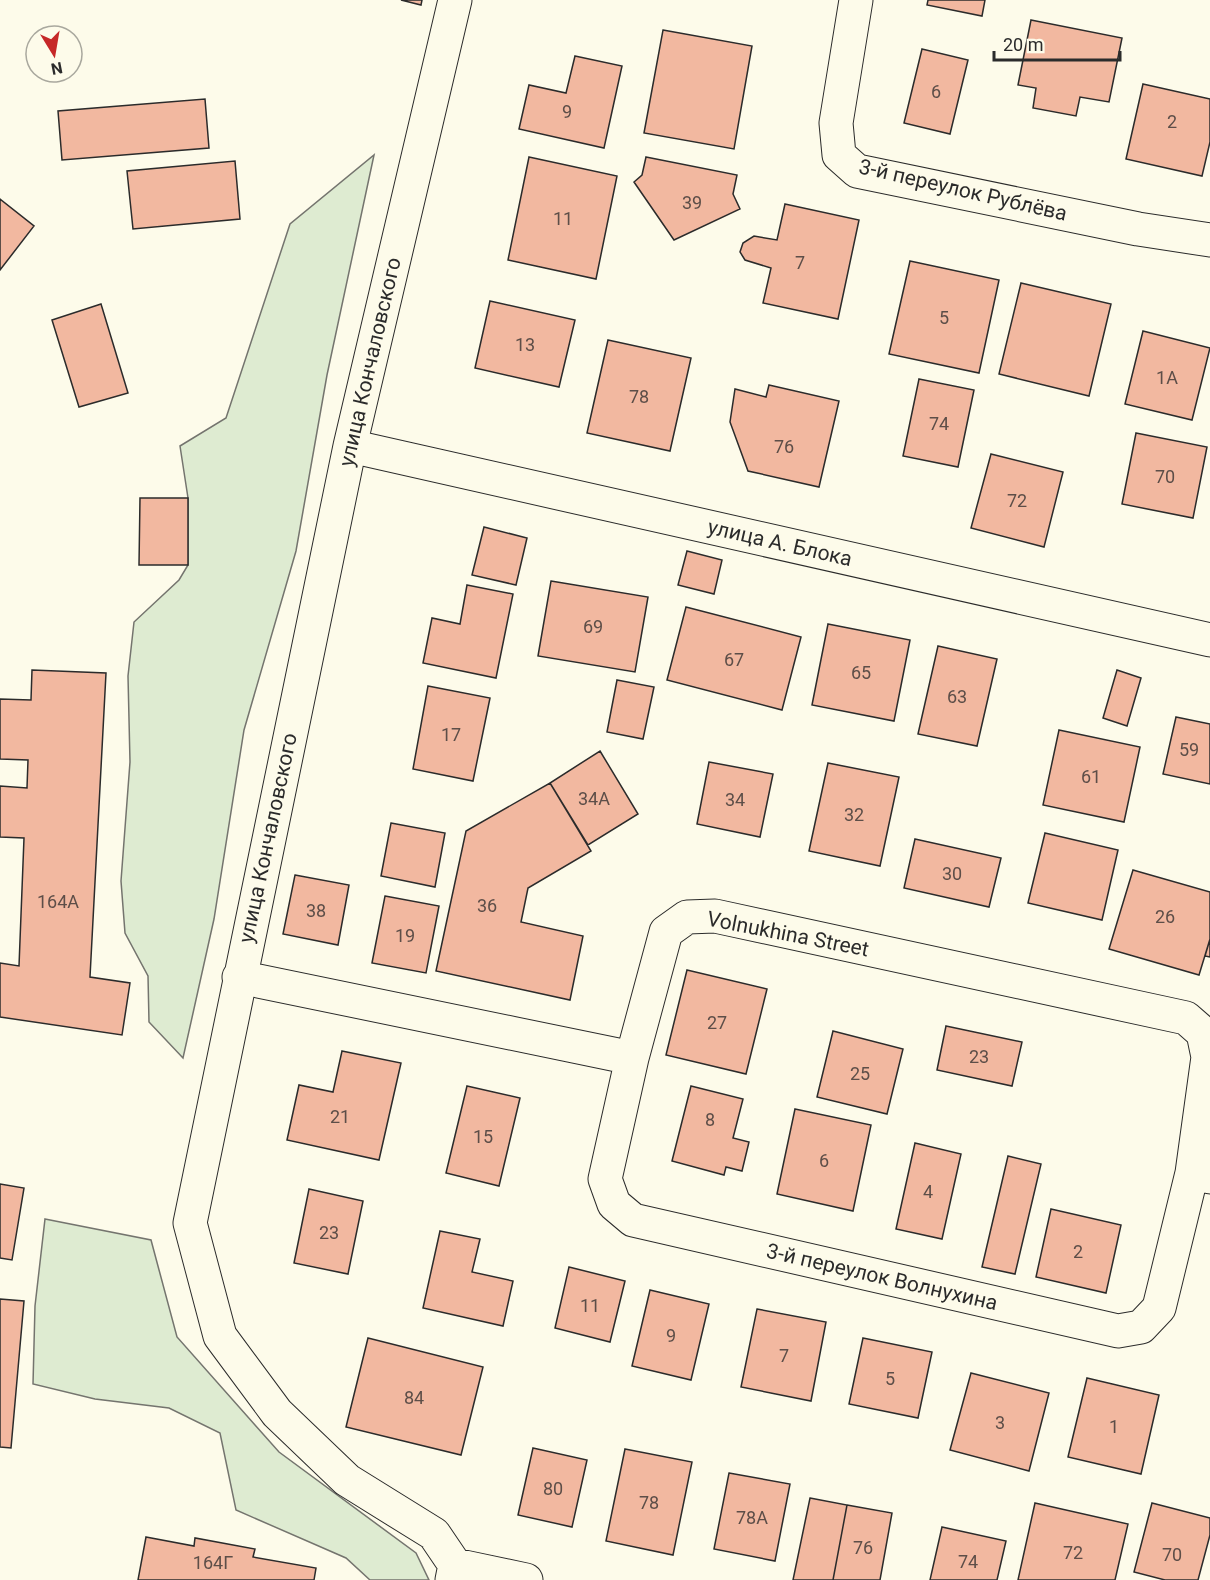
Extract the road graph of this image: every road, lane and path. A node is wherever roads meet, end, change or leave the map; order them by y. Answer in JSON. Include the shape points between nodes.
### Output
{"nodes":[{"id":1,"x":455,"y":0,"type":"edge"},
{"id":2,"x":856,"y":0,"type":"edge"},
{"id":3,"x":1210,"y":240,"type":"edge"},
{"id":4,"x":350,"y":446,"type":"junction"},
{"id":5,"x":1210,"y":640,"type":"edge"},
{"id":6,"x":239,"y":977,"type":"junction"},
{"id":7,"x":632,"y":1058,"type":"junction"},
{"id":8,"x":1201,"y":1175,"type":"edge"},
{"id":9,"x":454,"y":1573,"type":"edge"},
{"id":10,"x":526,"y":1580,"type":"edge"}],
"edges":[{"from":1,"to":4,"type":"street","name":"улица Кончаловского"},
{"from":2,"to":3,"type":"street","name":"3-й переулок Рублёва","via":[[836,123],[839,155],[856,171]]},
{"from":4,"to":5,"type":"street","name":"улица А. Блока"},
{"from":4,"to":6,"type":"street","name":"улица Кончаловского"},
{"from":6,"to":7,"type":"street"},
{"from":6,"to":9,"type":"street","name":"улица Кончаловского","via":[[190,1223],[220,1336],[277,1413],[347,1480],[434,1534]]},
{"from":7,"to":8,"type":"street","name":"Volnukhina Street","via":[[666,932],[687,917],[715,916],[1186,1018],[1203,1033],[1208,1057]]},
{"from":7,"to":8,"type":"street","name":"3-й переулок Волнухина","via":[[605,1179],[614,1204],[633,1220],[1118,1331],[1141,1328],[1159,1308]]},
{"from":9,"to":10,"type":"street"}]}
